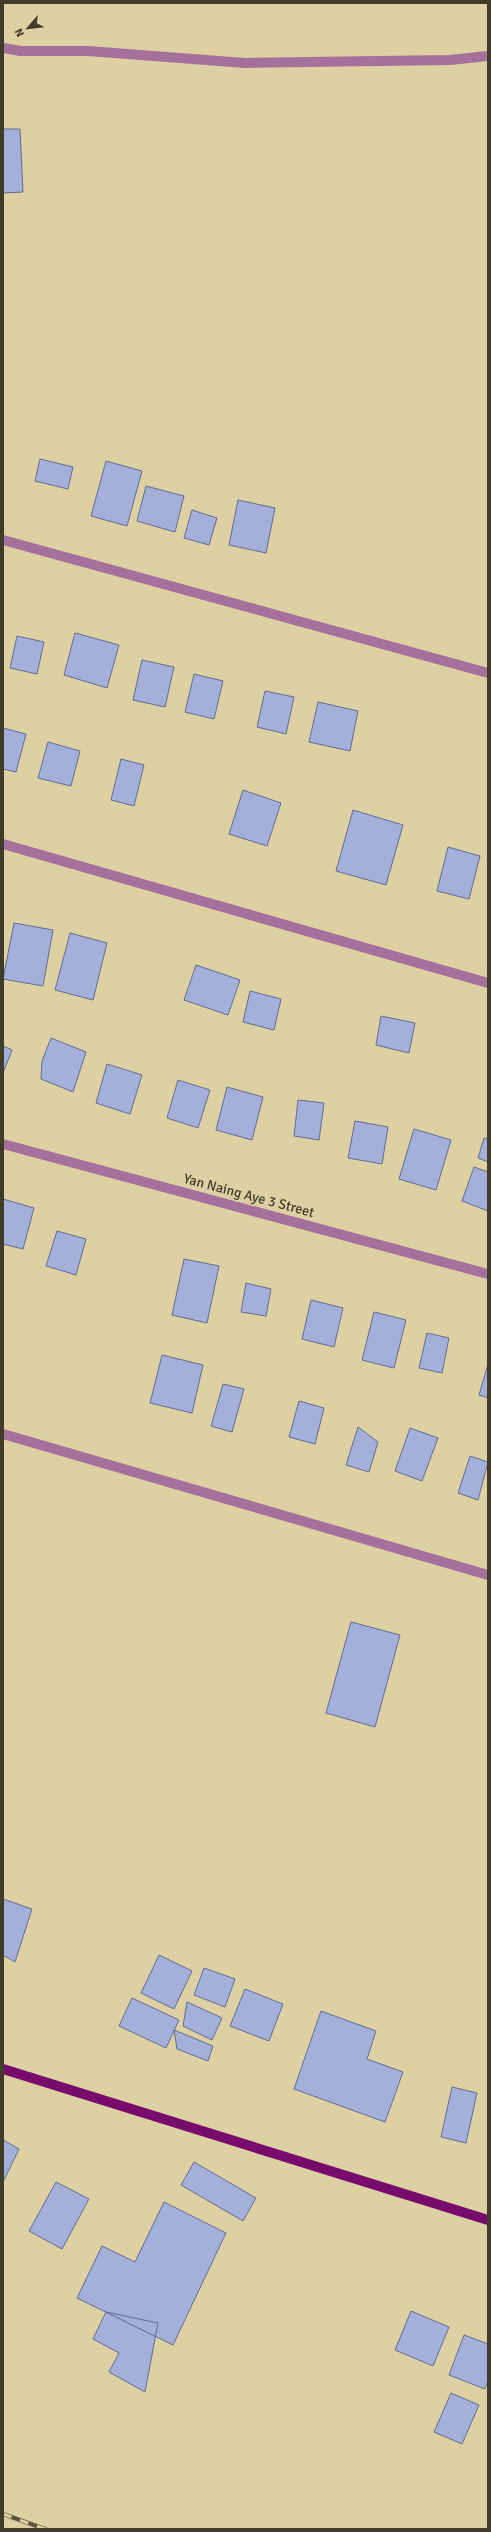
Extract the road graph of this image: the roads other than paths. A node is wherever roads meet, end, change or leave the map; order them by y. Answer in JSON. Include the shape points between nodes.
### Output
{"nodes":[{"id":1,"x":3,"y":48,"type":"edge"},
{"id":2,"x":488,"y":56,"type":"edge"},
{"id":3,"x":3,"y":540,"type":"edge"},
{"id":4,"x":488,"y":673,"type":"edge"},
{"id":5,"x":3,"y":844,"type":"edge"},
{"id":6,"x":488,"y":983,"type":"edge"},
{"id":7,"x":3,"y":1144,"type":"edge"},
{"id":8,"x":488,"y":1274,"type":"edge"},
{"id":9,"x":3,"y":1434,"type":"edge"},
{"id":10,"x":488,"y":1574,"type":"edge"},
{"id":11,"x":3,"y":2069,"type":"edge"},
{"id":12,"x":488,"y":2220,"type":"edge"}],
"edges":[{"from":1,"to":2,"type":"street","via":[[21,51],[88,51],[245,63],[450,60]]},
{"from":3,"to":4,"type":"street"},
{"from":5,"to":6,"type":"street"},
{"from":7,"to":8,"type":"street","name":"Yan Naing Aye 3 Street"},
{"from":9,"to":10,"type":"street"},
{"from":11,"to":12,"type":"main road"}]}
